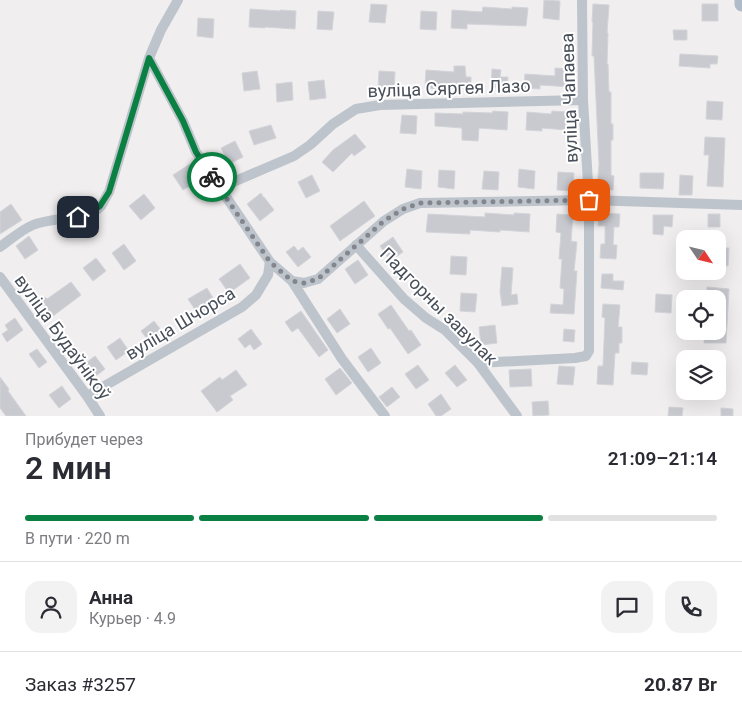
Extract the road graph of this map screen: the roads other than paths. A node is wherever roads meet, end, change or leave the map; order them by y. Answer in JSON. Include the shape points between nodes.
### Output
{"nodes":[{"id":1,"x":178,"y":0,"type":"edge"},
{"id":2,"x":582,"y":0,"type":"edge"},
{"id":3,"x":742,"y":0,"type":"edge"},
{"id":4,"x":742,"y":4,"type":"edge"},
{"id":5,"x":149,"y":58,"type":"junction"},
{"id":6,"x":583,"y":100,"type":"junction"},
{"id":7,"x":219,"y":188,"type":"junction"},
{"id":8,"x":589,"y":200,"type":"junction"},
{"id":9,"x":742,"y":205,"type":"edge"},
{"id":10,"x":356,"y":245,"type":"junction"},
{"id":11,"x":0,"y":247,"type":"edge"},
{"id":12,"x":270,"y":262,"type":"junction"},
{"id":13,"x":0,"y":278,"type":"edge"},
{"id":14,"x":292,"y":281,"type":"junction"},
{"id":15,"x":478,"y":363,"type":"junction"},
{"id":16,"x":87,"y":396,"type":"junction"},
{"id":17,"x":100,"y":416,"type":"edge"},
{"id":18,"x":385,"y":416,"type":"edge"},
{"id":19,"x":517,"y":416,"type":"edge"}],
"edges":[{"from":1,"to":5,"type":"street"},
{"from":2,"to":6,"type":"street","name":"вуліца Чапаева"},
{"from":3,"to":4,"type":"main road"},
{"from":5,"to":7,"type":"street","via":[[196,152]]},
{"from":5,"to":11,"type":"street","via":[[109,192],[100,206],[78,217],[32,225]]},
{"from":6,"to":7,"type":"street","name":"вуліца Сяргея Лазо","via":[[380,105],[356,109],[294,156]]},
{"from":6,"to":8,"type":"street","name":"вуліца Чапаева"},
{"from":7,"to":12,"type":"street"},
{"from":8,"to":9,"type":"street"},
{"from":8,"to":10,"type":"street","via":[[420,203],[384,221]]},
{"from":8,"to":15,"type":"street","name":"вуліца Чапаева","via":[[589,352],[576,358]]},
{"from":10,"to":14,"type":"street","via":[[318,279],[304,283]]},
{"from":10,"to":15,"type":"street","name":"Падгорны завулак","via":[[404,299],[445,330]]},
{"from":12,"to":14,"type":"street"},
{"from":12,"to":16,"type":"street","name":"вуліца Шчорса","via":[[268,275],[256,295],[242,308]]},
{"from":13,"to":16,"type":"street","name":"вуліца Будаўнікоў"},
{"from":14,"to":18,"type":"street","via":[[342,358]]},
{"from":15,"to":19,"type":"street","name":"Падгорны завулак"},
{"from":16,"to":17,"type":"street","name":"вуліца Будаўнікоў"}]}
